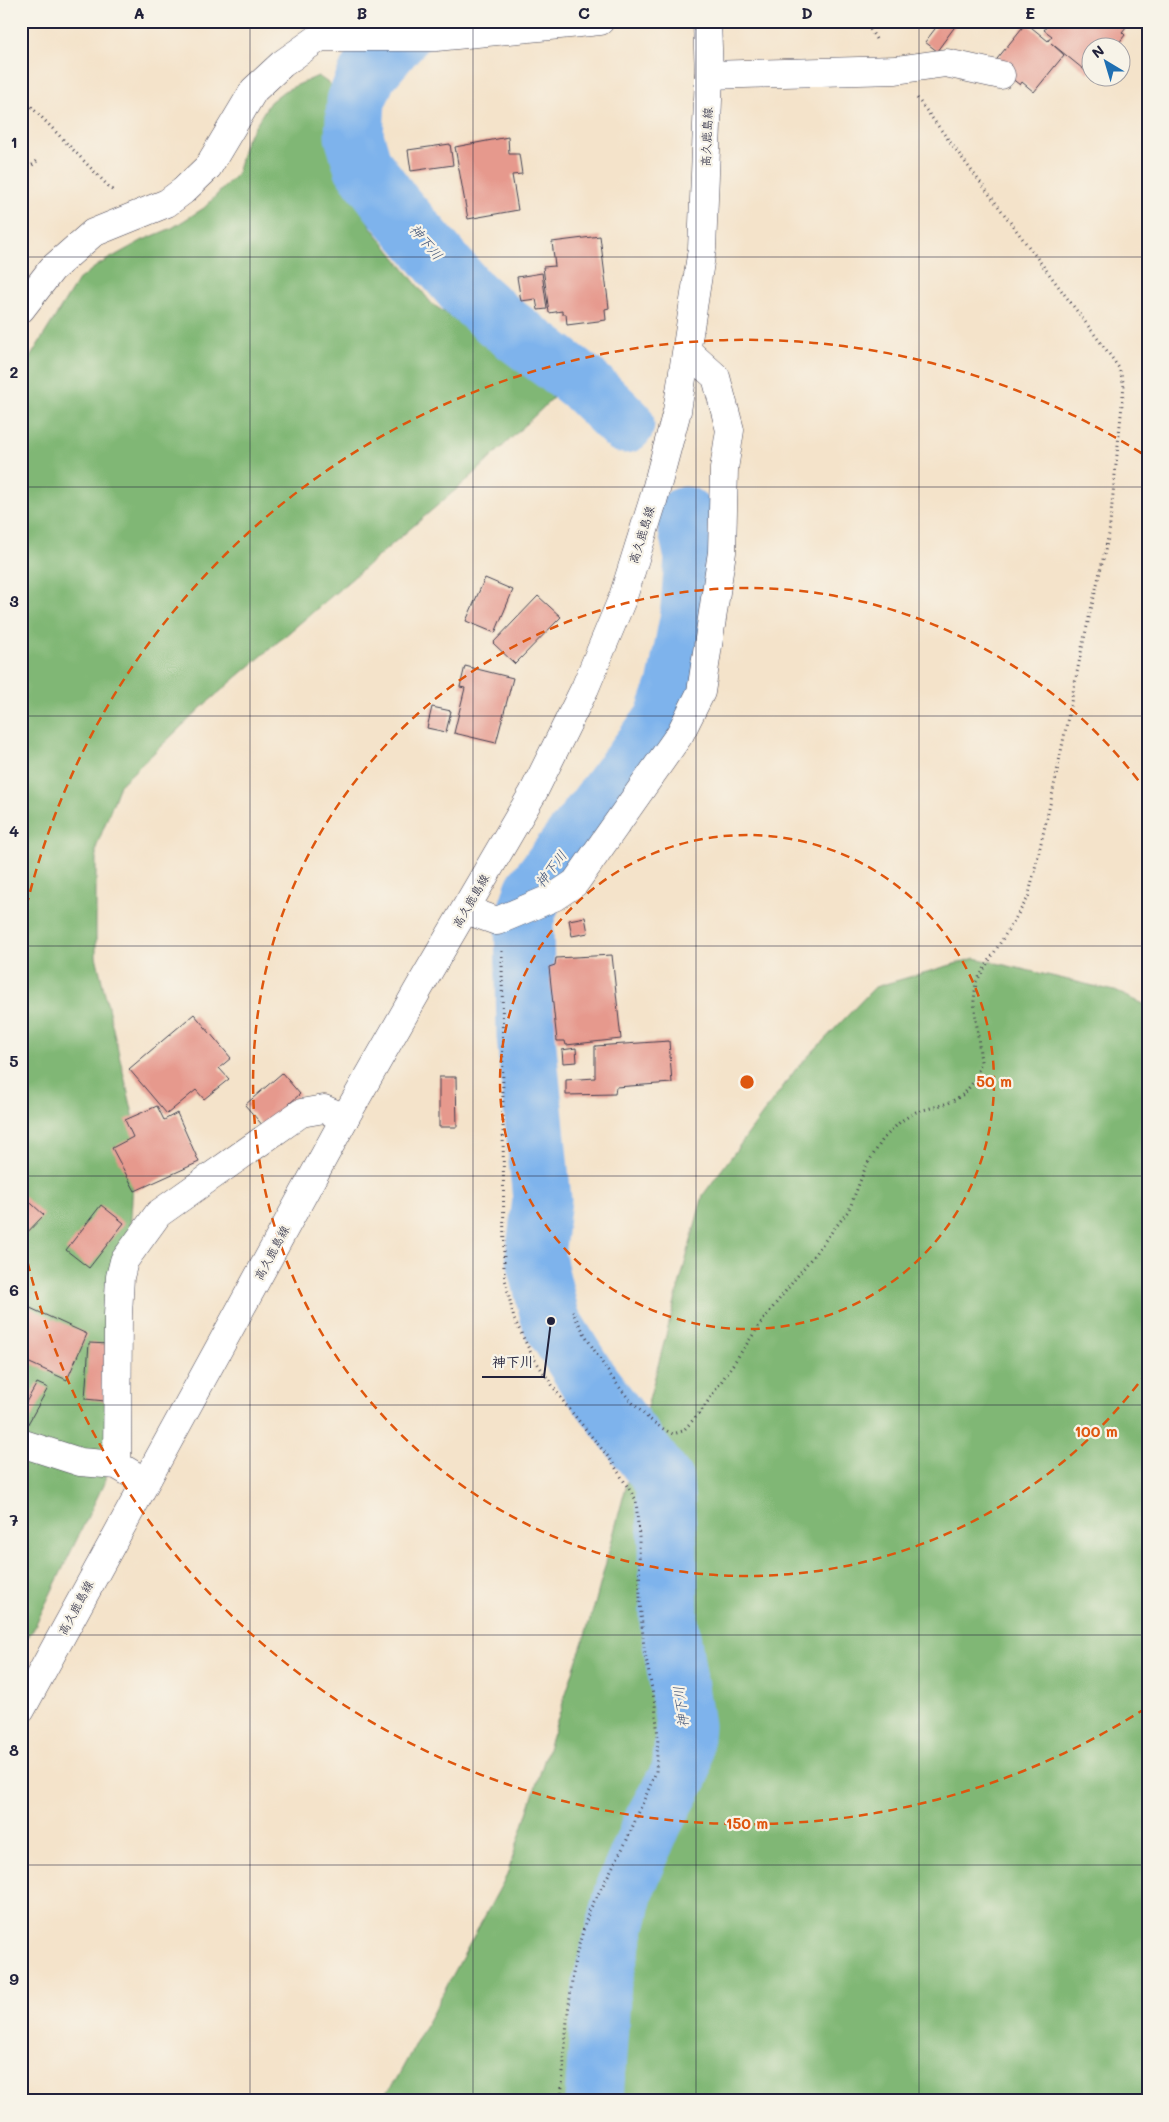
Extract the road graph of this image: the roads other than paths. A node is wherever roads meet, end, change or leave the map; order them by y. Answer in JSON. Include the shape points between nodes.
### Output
{"nodes":[{"id":1,"x":600,"y":21,"type":"edge"},
{"id":2,"x":707,"y":21,"type":"edge"},
{"id":3,"x":1001,"y":75,"type":"dead end"},
{"id":4,"x":710,"y":76,"type":"junction"},
{"id":5,"x":21,"y":309,"type":"edge"},
{"id":6,"x":688,"y":351,"type":"junction"},
{"id":7,"x":466,"y":910,"type":"junction"},
{"id":8,"x":345,"y":1118,"type":"junction"},
{"id":9,"x":21,"y":1443,"type":"edge"},
{"id":10,"x":117,"y":1465,"type":"junction"},
{"id":11,"x":145,"y":1482,"type":"junction"},
{"id":12,"x":21,"y":1710,"type":"edge"}],
"edges":[{"from":1,"to":5,"type":"street","via":[[436,37],[320,37],[282,64],[254,90],[208,167],[167,203],[93,233],[52,270]]},
{"from":2,"to":4,"type":"street","name":"高久鹿島線"},
{"from":3,"to":4,"type":"street","via":[[946,62],[896,70]]},
{"from":4,"to":6,"type":"street","name":"高久鹿島線","via":[[702,249]]},
{"from":6,"to":7,"type":"street","name":"高久鹿島線","via":[[677,411],[653,502],[623,597],[585,688],[533,793]]},
{"from":6,"to":7,"type":"street","via":[[716,377],[730,430],[724,469],[722,552],[701,692],[680,734],[575,883],[554,898],[506,917]]},
{"from":7,"to":8,"type":"street","name":"高久鹿島線"},
{"from":8,"to":10,"type":"street","via":[[324,1109],[301,1113],[158,1214],[124,1261],[118,1315]]},
{"from":8,"to":11,"type":"street","name":"高久鹿島線"},
{"from":9,"to":10,"type":"street","via":[[80,1462]]},
{"from":10,"to":11,"type":"street"},
{"from":11,"to":12,"type":"street","name":"高久鹿島線"}]}
